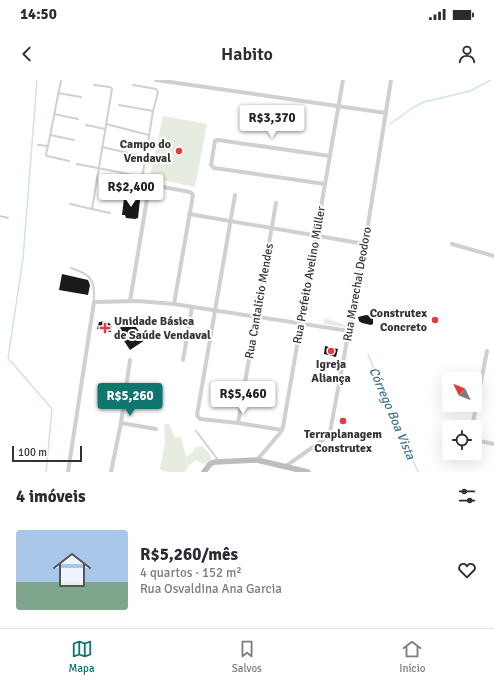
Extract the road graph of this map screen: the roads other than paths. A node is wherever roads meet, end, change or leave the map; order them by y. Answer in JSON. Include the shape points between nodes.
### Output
{"nodes":[{"id":1,"x":61,"y":80,"type":"edge"},
{"id":2,"x":156,"y":80,"type":"edge"},
{"id":3,"x":343,"y":80,"type":"edge"},
{"id":4,"x":391,"y":80,"type":"edge"},
{"id":5,"x":94,"y":85,"type":"dead end"},
{"id":6,"x":133,"y":85,"type":"dead end"},
{"id":7,"x":58,"y":93,"type":"junction"},
{"id":8,"x":81,"y":97,"type":"dead end"},
{"id":9,"x":119,"y":105,"type":"dead end"},
{"id":10,"x":339,"y":107,"type":"junction"},
{"id":11,"x":153,"y":111,"type":"junction"},
{"id":12,"x":54,"y":114,"type":"junction"},
{"id":13,"x":386,"y":114,"type":"junction"},
{"id":14,"x":78,"y":119,"type":"dead end"},
{"id":15,"x":106,"y":124,"type":"junction"},
{"id":16,"x":86,"y":125,"type":"dead end"},
{"id":17,"x":105,"y":129,"type":"junction"},
{"id":18,"x":149,"y":135,"type":"junction"},
{"id":19,"x":50,"y":136,"type":"junction"},
{"id":20,"x":74,"y":140,"type":"dead end"},
{"id":21,"x":38,"y":145,"type":"dead end"},
{"id":22,"x":48,"y":146,"type":"junction"},
{"id":23,"x":102,"y":147,"type":"junction"},
{"id":24,"x":330,"y":156,"type":"junction"},
{"id":25,"x":146,"y":157,"type":"junction"},
{"id":26,"x":69,"y":161,"type":"dead end"},
{"id":27,"x":77,"y":164,"type":"dead end"},
{"id":28,"x":98,"y":168,"type":"junction"},
{"id":29,"x":325,"y":184,"type":"junction"},
{"id":30,"x":235,"y":195,"type":"dead end"},
{"id":31,"x":276,"y":203,"type":"dead end"},
{"id":32,"x":70,"y":204,"type":"dead end"},
{"id":33,"x":92,"y":209,"type":"junction"},
{"id":34,"x":110,"y":213,"type":"dead end"},
{"id":35,"x":189,"y":214,"type":"junction"},
{"id":36,"x":0,"y":216,"type":"edge"},
{"id":37,"x":8,"y":218,"type":"dead end"},
{"id":38,"x":230,"y":222,"type":"junction"},
{"id":39,"x":272,"y":229,"type":"junction"},
{"id":40,"x":316,"y":236,"type":"junction"},
{"id":41,"x":365,"y":244,"type":"junction"},
{"id":42,"x":452,"y":244,"type":"dead end"},
{"id":43,"x":494,"y":256,"type":"edge"},
{"id":44,"x":71,"y":268,"type":"dead end"},
{"id":45,"x":130,"y":301,"type":"junction"},
{"id":46,"x":94,"y":302,"type":"junction"},
{"id":47,"x":174,"y":304,"type":"junction"},
{"id":48,"x":192,"y":307,"type":"junction"},
{"id":49,"x":215,"y":310,"type":"junction"},
{"id":50,"x":257,"y":316,"type":"junction"},
{"id":51,"x":301,"y":323,"type":"junction"},
{"id":52,"x":348,"y":331,"type":"junction"},
{"id":53,"x":487,"y":351,"type":"dead end"},
{"id":54,"x":130,"y":360,"type":"dead end"},
{"id":55,"x":183,"y":360,"type":"dead end"},
{"id":56,"x":473,"y":420,"type":"edge"},
{"id":57,"x":238,"y":422,"type":"junction"},
{"id":58,"x":121,"y":424,"type":"junction"},
{"id":59,"x":156,"y":429,"type":"dead end"},
{"id":60,"x":282,"y":430,"type":"junction"},
{"id":61,"x":196,"y":431,"type":"dead end"},
{"id":62,"x":482,"y":441,"type":"edge"},
{"id":63,"x":494,"y":444,"type":"edge"},
{"id":64,"x":257,"y":460,"type":"junction"},
{"id":65,"x":219,"y":461,"type":"junction"},
{"id":66,"x":286,"y":466,"type":"junction"},
{"id":67,"x":301,"y":471,"type":"edge"},
{"id":68,"x":68,"y":472,"type":"edge"},
{"id":69,"x":111,"y":472,"type":"edge"},
{"id":70,"x":204,"y":472,"type":"edge"},
{"id":71,"x":308,"y":472,"type":"edge"}],
"edges":[{"from":1,"to":7,"type":"lane"},
{"from":2,"to":10,"type":"street"},
{"from":3,"to":10,"type":"street","name":"Rua Prefeito Avelino Müller"},
{"from":4,"to":13,"type":"street","name":"Rua Marechal Deodoro"},
{"from":5,"to":15,"type":"lane","via":[[112,89]]},
{"from":6,"to":11,"type":"lane","via":[[158,90]]},
{"from":7,"to":8,"type":"lane"},
{"from":7,"to":12,"type":"lane"},
{"from":9,"to":11,"type":"lane"},
{"from":10,"to":13,"type":"street"},
{"from":10,"to":24,"type":"street","name":"Rua Prefeito Avelino Müller"},
{"from":11,"to":18,"type":"lane"},
{"from":12,"to":14,"type":"lane"},
{"from":12,"to":19,"type":"lane"},
{"from":13,"to":41,"type":"street","name":"Rua Marechal Deodoro"},
{"from":15,"to":17,"type":"lane"},
{"from":15,"to":18,"type":"lane"},
{"from":16,"to":17,"type":"lane"},
{"from":17,"to":23,"type":"lane"},
{"from":18,"to":25,"type":"lane"},
{"from":19,"to":20,"type":"lane"},
{"from":19,"to":22,"type":"lane"},
{"from":21,"to":22,"type":"lane"},
{"from":22,"to":26,"type":"lane","via":[[47,156]]},
{"from":23,"to":25,"type":"lane"},
{"from":23,"to":28,"type":"lane"},
{"from":24,"to":29,"type":"street","name":"Rua Prefeito Avelino Müller"},
{"from":24,"to":29,"type":"street","via":[[215,141],[211,165],[214,168]]},
{"from":25,"to":28,"type":"lane","via":[[143,173],[139,176]]},
{"from":27,"to":28,"type":"lane"},
{"from":28,"to":33,"type":"lane"},
{"from":29,"to":40,"type":"street","name":"Rua Prefeito Avelino Müller"},
{"from":30,"to":38,"type":"street"},
{"from":31,"to":39,"type":"street","name":"Rua Cantalício Mendes"},
{"from":32,"to":33,"type":"lane"},
{"from":33,"to":34,"type":"lane"},
{"from":35,"to":38,"type":"street"},
{"from":35,"to":45,"type":"street","via":[[192,193],[150,185]]},
{"from":35,"to":47,"type":"street"},
{"from":36,"to":37,"type":"lane"},
{"from":38,"to":39,"type":"street"},
{"from":38,"to":49,"type":"street"},
{"from":39,"to":40,"type":"street"},
{"from":39,"to":50,"type":"street","name":"Rua Cantalício Mendes"},
{"from":40,"to":41,"type":"street"},
{"from":40,"to":51,"type":"street","name":"Rua Prefeito Avelino Müller"},
{"from":41,"to":52,"type":"street","name":"Rua Marechal Deodoro"},
{"from":42,"to":43,"type":"street"},
{"from":44,"to":46,"type":"lane","via":[[92,280],[95,288]]},
{"from":45,"to":46,"type":"street"},
{"from":45,"to":47,"type":"street"},
{"from":46,"to":68,"type":"street"},
{"from":47,"to":48,"type":"street"},
{"from":48,"to":49,"type":"street"},
{"from":48,"to":55,"type":"street"},
{"from":49,"to":50,"type":"street"},
{"from":49,"to":57,"type":"street","via":[[197,415],[200,419]]},
{"from":50,"to":51,"type":"street"},
{"from":50,"to":57,"type":"street","name":"Rua Cantalício Mendes"},
{"from":51,"to":52,"type":"street"},
{"from":51,"to":60,"type":"street","name":"Rua Prefeito Avelino Müller"},
{"from":52,"to":66,"type":"street","name":"Rua Marechal Deodoro","via":[[330,432],[323,440]]},
{"from":53,"to":56,"type":"street"},
{"from":54,"to":58,"type":"street"},
{"from":57,"to":60,"type":"street"},
{"from":58,"to":59,"type":"street"},
{"from":58,"to":69,"type":"street"},
{"from":60,"to":64,"type":"street","name":"Rua Prefeito Avelino Müller"},
{"from":61,"to":65,"type":"lane"},
{"from":62,"to":63,"type":"street"},
{"from":64,"to":65,"type":"main road"},
{"from":64,"to":66,"type":"main road"},
{"from":65,"to":70,"type":"main road","via":[[210,464]]},
{"from":66,"to":67,"type":"main road"},
{"from":67,"to":71,"type":"main road"}]}
